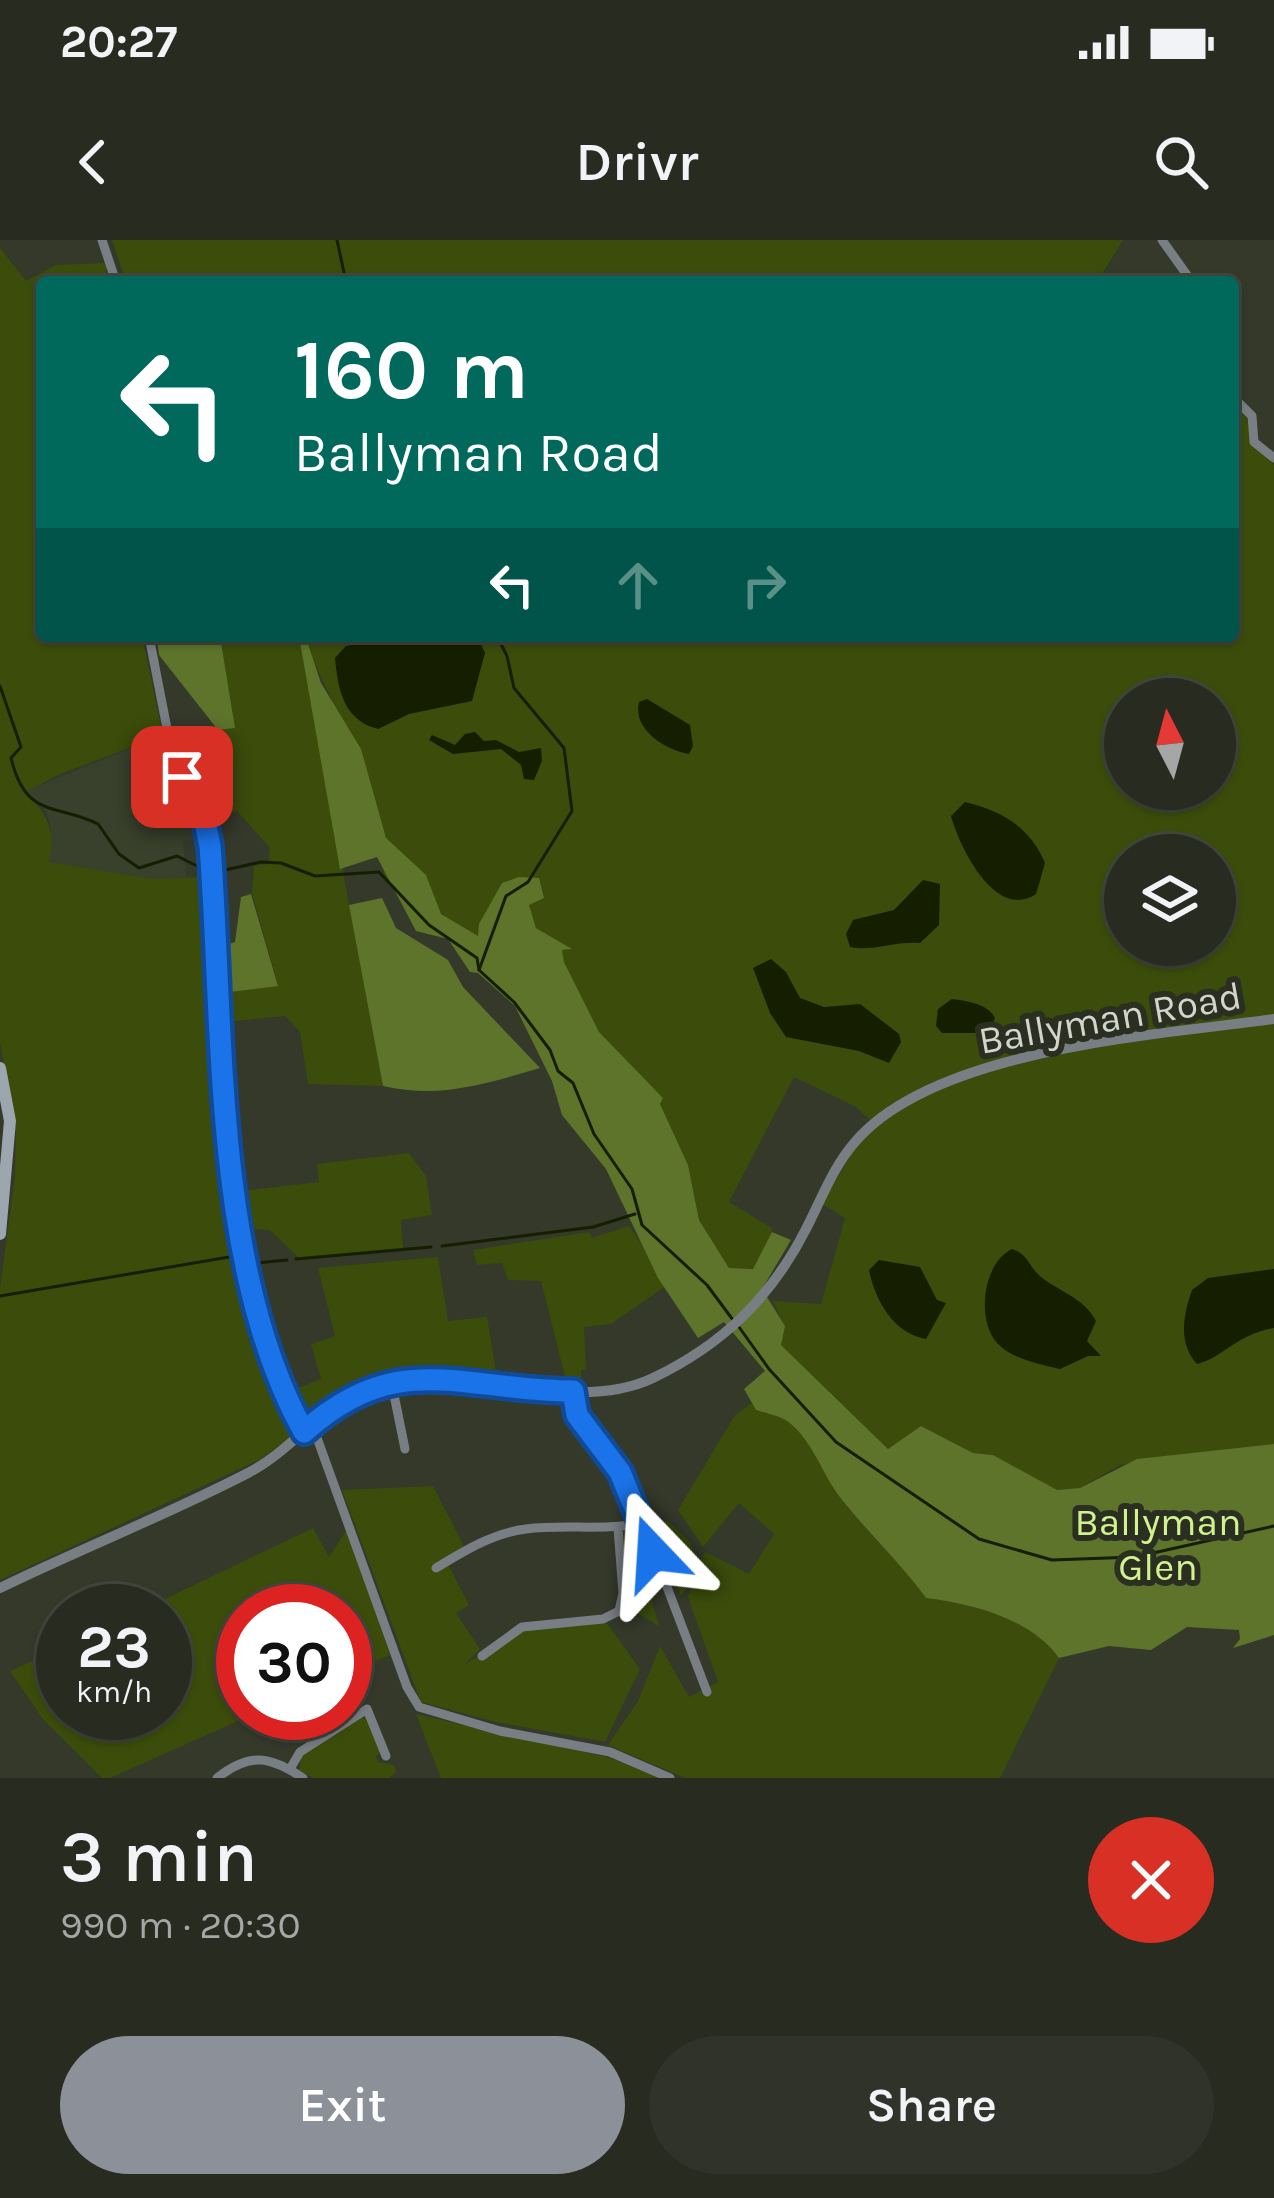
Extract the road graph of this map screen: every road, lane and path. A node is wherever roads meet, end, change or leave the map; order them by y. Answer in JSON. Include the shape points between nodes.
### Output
{"nodes":[{"id":1,"x":102,"y":240,"type":"edge"},
{"id":2,"x":1162,"y":240,"type":"edge"},
{"id":3,"x":114,"y":276,"type":"edge"},
{"id":4,"x":1188,"y":276,"type":"edge"},
{"id":5,"x":1239,"y":403,"type":"edge"},
{"id":6,"x":1274,"y":458,"type":"edge"},
{"id":7,"x":150,"y":642,"type":"edge"},
{"id":8,"x":1274,"y":1019,"type":"edge"},
{"id":9,"x":0,"y":1068,"type":"edge"},
{"id":10,"x":0,"y":1234,"type":"edge"},
{"id":11,"x":391,"y":1380,"type":"junction"},
{"id":12,"x":573,"y":1391,"type":"junction"},
{"id":13,"x":308,"y":1428,"type":"junction"},
{"id":14,"x":405,"y":1449,"type":"dead end"},
{"id":15,"x":643,"y":1523,"type":"junction"},
{"id":16,"x":618,"y":1528,"type":"junction"},
{"id":17,"x":436,"y":1568,"type":"dead end"},
{"id":18,"x":0,"y":1588,"type":"edge"},
{"id":19,"x":482,"y":1656,"type":"dead end"},
{"id":20,"x":707,"y":1692,"type":"dead end"},
{"id":21,"x":386,"y":1756,"type":"dead end"},
{"id":22,"x":290,"y":1769,"type":"junction"},
{"id":23,"x":217,"y":1778,"type":"edge"},
{"id":24,"x":303,"y":1778,"type":"edge"},
{"id":25,"x":670,"y":1778,"type":"edge"}],
"edges":[{"from":1,"to":3,"type":"street"},
{"from":2,"to":4,"type":"street"},
{"from":5,"to":6,"type":"street","via":[[1252,416],[1253,442]]},
{"from":7,"to":13,"type":"street","via":[[168,736],[204,817],[229,1145],[247,1258],[280,1389]]},
{"from":8,"to":12,"type":"street","name":"Ballyman Road","via":[[1083,1046],[921,1089],[851,1146],[786,1266],[747,1316],[649,1380]]},
{"from":9,"to":10,"type":"main road","via":[[10,1121]]},
{"from":11,"to":12,"type":"street","name":"Ballyman Road"},
{"from":11,"to":13,"type":"street","name":"Ballyman Road"},
{"from":11,"to":14,"type":"street"},
{"from":12,"to":15,"type":"street","via":[[577,1415],[620,1472]]},
{"from":13,"to":18,"type":"street","name":"Ballyman Road","via":[[250,1472]]},
{"from":13,"to":25,"type":"street","via":[[418,1707],[610,1752]]},
{"from":15,"to":16,"type":"street"},
{"from":15,"to":20,"type":"street"},
{"from":16,"to":17,"type":"street","via":[[520,1529]]},
{"from":16,"to":19,"type":"street","via":[[619,1611],[522,1627]]},
{"from":21,"to":22,"type":"street","via":[[367,1709],[300,1752]]},
{"from":22,"to":23,"type":"street","via":[[260,1759]]},
{"from":22,"to":24,"type":"street"}]}
